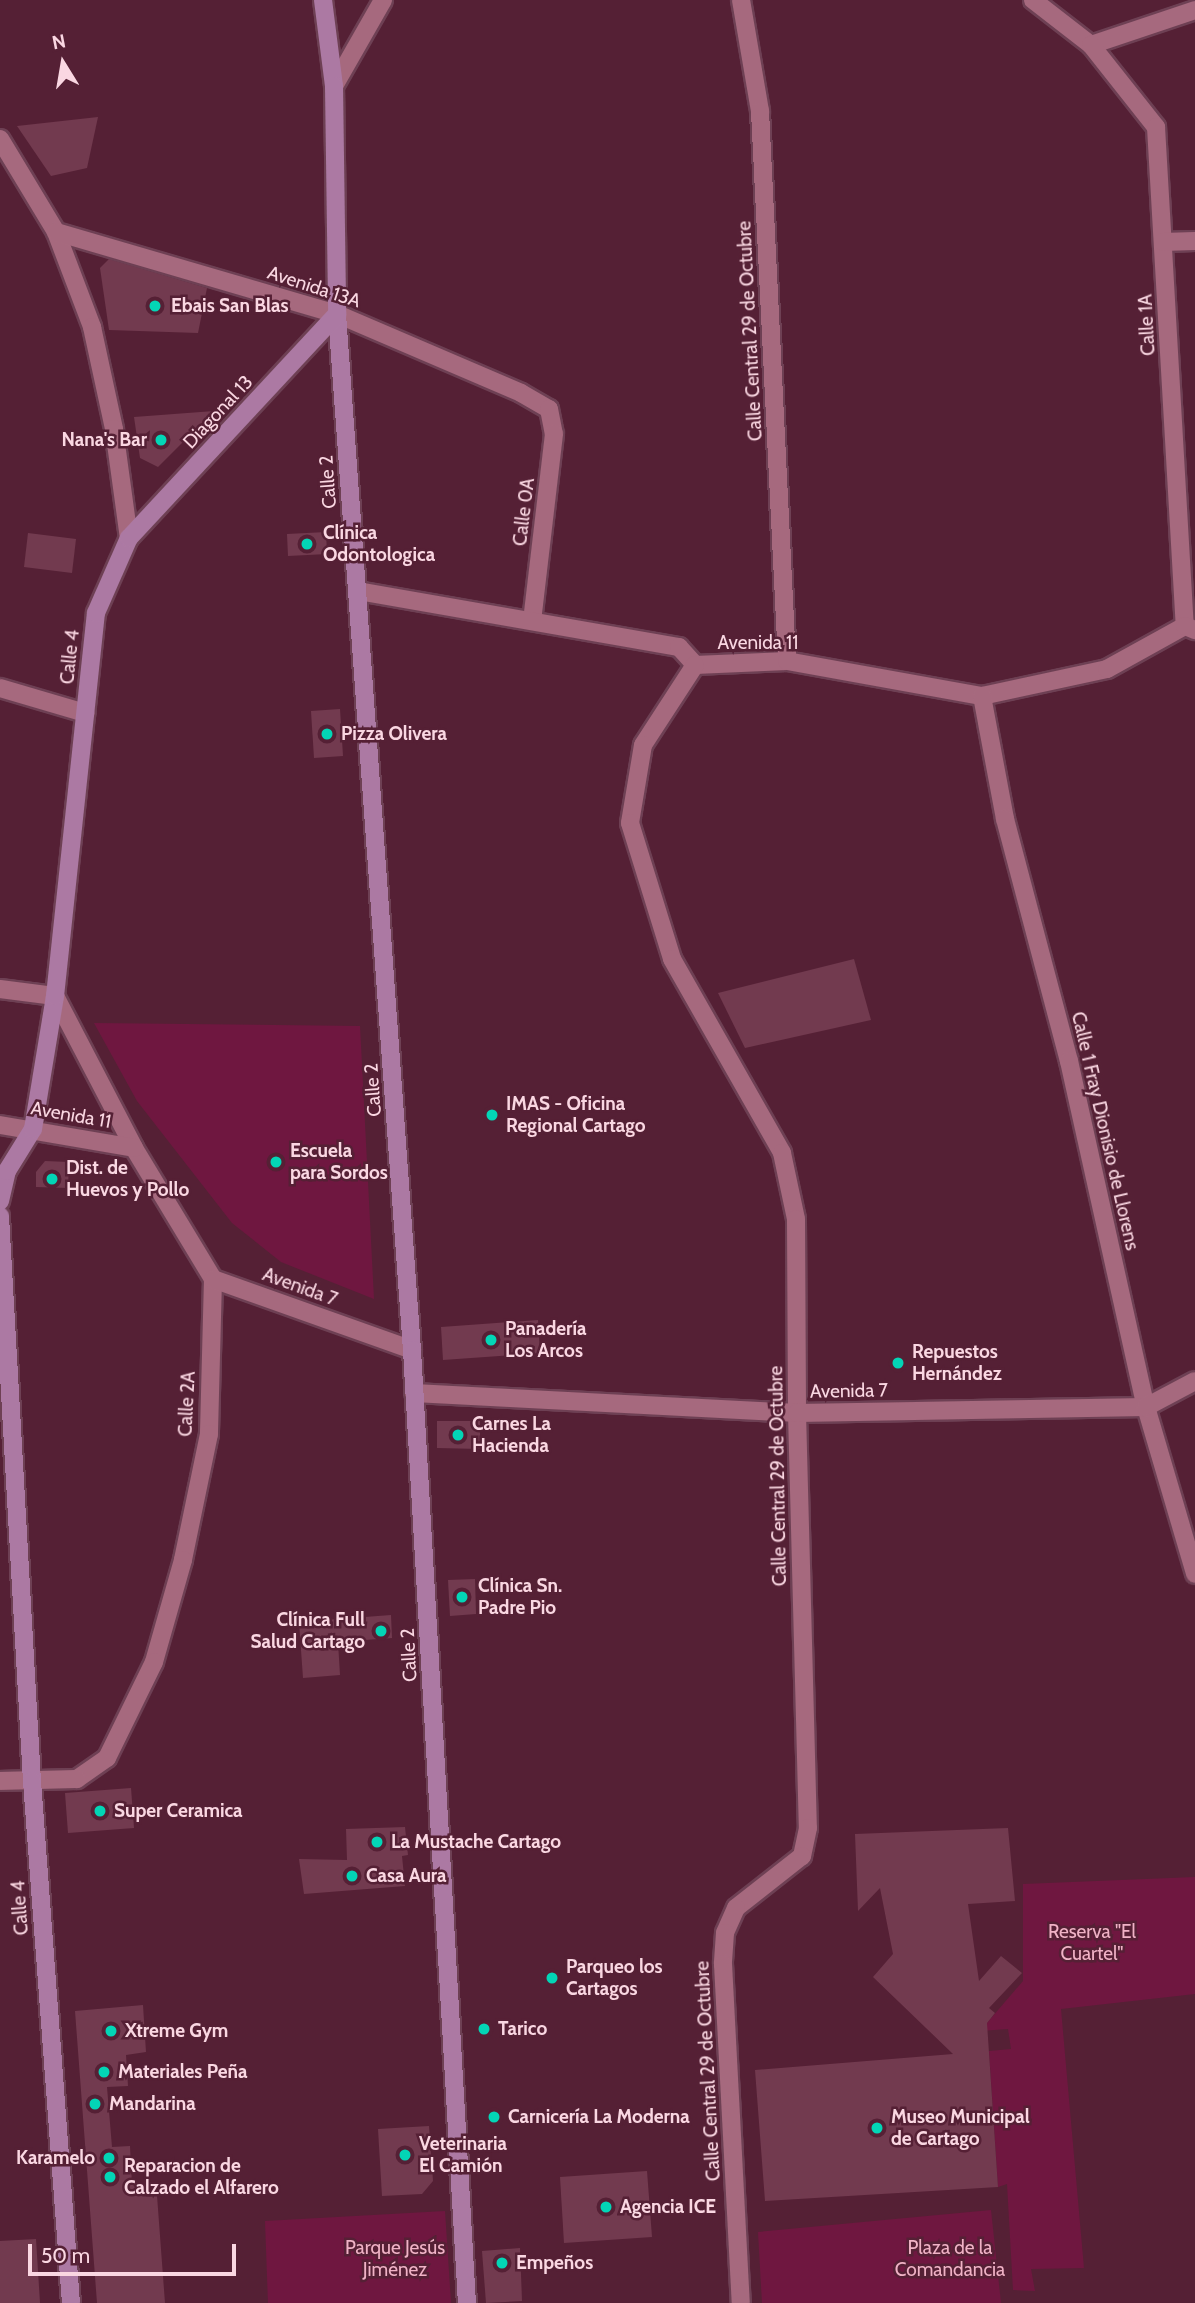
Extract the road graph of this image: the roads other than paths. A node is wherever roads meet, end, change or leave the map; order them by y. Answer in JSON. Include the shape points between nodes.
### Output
{"nodes":[{"id":1,"x":323,"y":0,"type":"edge"},
{"id":2,"x":383,"y":0,"type":"edge"},
{"id":3,"x":741,"y":0,"type":"edge"},
{"id":4,"x":1033,"y":0,"type":"edge"},
{"id":5,"x":1195,"y":10,"type":"edge"},
{"id":6,"x":1091,"y":45,"type":"junction"},
{"id":7,"x":334,"y":86,"type":"junction"},
{"id":8,"x":0,"y":139,"type":"edge"},
{"id":9,"x":55,"y":232,"type":"junction"},
{"id":10,"x":1195,"y":241,"type":"edge"},
{"id":11,"x":1163,"y":242,"type":"junction"},
{"id":12,"x":337,"y":314,"type":"junction"},
{"id":13,"x":309,"y":344,"type":"junction"},
{"id":14,"x":340,"y":362,"type":"junction"},
{"id":15,"x":549,"y":409,"type":"joint"},
{"id":16,"x":129,"y":538,"type":"junction"},
{"id":17,"x":358,"y":591,"type":"junction"},
{"id":18,"x":531,"y":620,"type":"junction"},
{"id":19,"x":1190,"y":628,"type":"edge"},
{"id":20,"x":787,"y":660,"type":"junction"},
{"id":21,"x":695,"y":665,"type":"junction"},
{"id":22,"x":0,"y":688,"type":"edge"},
{"id":23,"x":982,"y":696,"type":"junction"},
{"id":24,"x":85,"y":713,"type":"junction"},
{"id":25,"x":0,"y":989,"type":"edge"},
{"id":26,"x":55,"y":996,"type":"junction"},
{"id":27,"x":0,"y":1125,"type":"edge"},
{"id":28,"x":33,"y":1129,"type":"junction"},
{"id":29,"x":134,"y":1148,"type":"junction"},
{"id":30,"x":0,"y":1201,"type":"edge"},
{"id":31,"x":0,"y":1216,"type":"edge"},
{"id":32,"x":213,"y":1279,"type":"junction"},
{"id":33,"x":412,"y":1350,"type":"junction"},
{"id":34,"x":1195,"y":1381,"type":"edge"},
{"id":35,"x":414,"y":1393,"type":"junction"},
{"id":36,"x":1146,"y":1407,"type":"junction"},
{"id":37,"x":797,"y":1413,"type":"junction"},
{"id":38,"x":1195,"y":1574,"type":"edge"},
{"id":39,"x":0,"y":1781,"type":"edge"},
{"id":40,"x":32,"y":1782,"type":"junction"},
{"id":41,"x":71,"y":2303,"type":"edge"},
{"id":42,"x":467,"y":2303,"type":"edge"},
{"id":43,"x":741,"y":2303,"type":"edge"}],
"edges":[{"from":1,"to":7,"type":"street","name":"Calle 2"},
{"from":2,"to":7,"type":"street"},
{"from":3,"to":20,"type":"street","name":"Calle Central 29 de Octubre","via":[[760,111]]},
{"from":4,"to":6,"type":"street","name":"Calle 1A"},
{"from":5,"to":6,"type":"street"},
{"from":6,"to":11,"type":"street","name":"Calle 1A","via":[[1156,127]]},
{"from":7,"to":12,"type":"street","name":"Calle 2"},
{"from":8,"to":9,"type":"street"},
{"from":9,"to":12,"type":"street","name":"Avenida 13A"},
{"from":9,"to":16,"type":"street","via":[[92,327],[114,429]]},
{"from":10,"to":11,"type":"street"},
{"from":11,"to":19,"type":"street","name":"Calle 1A"},
{"from":12,"to":13,"type":"street","name":"Diagonal 13"},
{"from":12,"to":14,"type":"street","name":"Calle 2"},
{"from":12,"to":15,"type":"street","name":"Avenida 13A"},
{"from":13,"to":14,"type":"street","via":[[332,348]]},
{"from":13,"to":16,"type":"street","name":"Diagonal 13"},
{"from":14,"to":17,"type":"street","name":"Calle 2"},
{"from":15,"to":18,"type":"street","name":"Calle 0A","via":[[554,434]]},
{"from":16,"to":24,"type":"street","name":"Calle 4","via":[[96,613]]},
{"from":17,"to":18,"type":"street","name":"Avenida 11"},
{"from":17,"to":33,"type":"street","name":"Calle 2"},
{"from":18,"to":21,"type":"street","name":"Avenida 11","via":[[680,647]]},
{"from":19,"to":23,"type":"street","name":"Avenida 11","via":[[1107,669]]},
{"from":20,"to":21,"type":"street","name":"Avenida 11"},
{"from":20,"to":23,"type":"street","name":"Avenida 11"},
{"from":21,"to":37,"type":"street","name":"Calle Central 29 de Octubre","via":[[643,745],[630,823],[672,959],[782,1153],[796,1219]]},
{"from":22,"to":24,"type":"street"},
{"from":23,"to":36,"type":"street","name":"Calle 1 Fray Dionisio de Llorens","via":[[1005,819],[1069,1061]]},
{"from":24,"to":26,"type":"street","name":"Calle 4"},
{"from":25,"to":26,"type":"street"},
{"from":26,"to":28,"type":"street","name":"Calle 4"},
{"from":26,"to":29,"type":"street"},
{"from":27,"to":28,"type":"street","name":"Avenida 11"},
{"from":28,"to":29,"type":"street","name":"Avenida 11"},
{"from":28,"to":30,"type":"street","name":"Calle 4","via":[[7,1171]]},
{"from":29,"to":32,"type":"street"},
{"from":31,"to":40,"type":"street","name":"Calle 4"},
{"from":32,"to":33,"type":"street","name":"Avenida 7"},
{"from":32,"to":40,"type":"street","name":"Calle 2A","via":[[209,1434],[183,1560],[154,1662],[107,1758],[77,1779]]},
{"from":33,"to":35,"type":"street","name":"Calle 2"},
{"from":34,"to":36,"type":"street","name":"Avenida 7"},
{"from":35,"to":37,"type":"street","name":"Avenida 7"},
{"from":35,"to":42,"type":"street","name":"Calle 2"},
{"from":36,"to":37,"type":"street","name":"Avenida 7"},
{"from":36,"to":38,"type":"street","name":"Calle 1 Fray Dionisio de Llorens"},
{"from":37,"to":43,"type":"street","name":"Calle Central 29 de Octubre","via":[[808,1828],[802,1856],[736,1908],[725,1933],[723,1964]]},
{"from":39,"to":40,"type":"street"},
{"from":40,"to":41,"type":"street","name":"Calle 4"}]}
